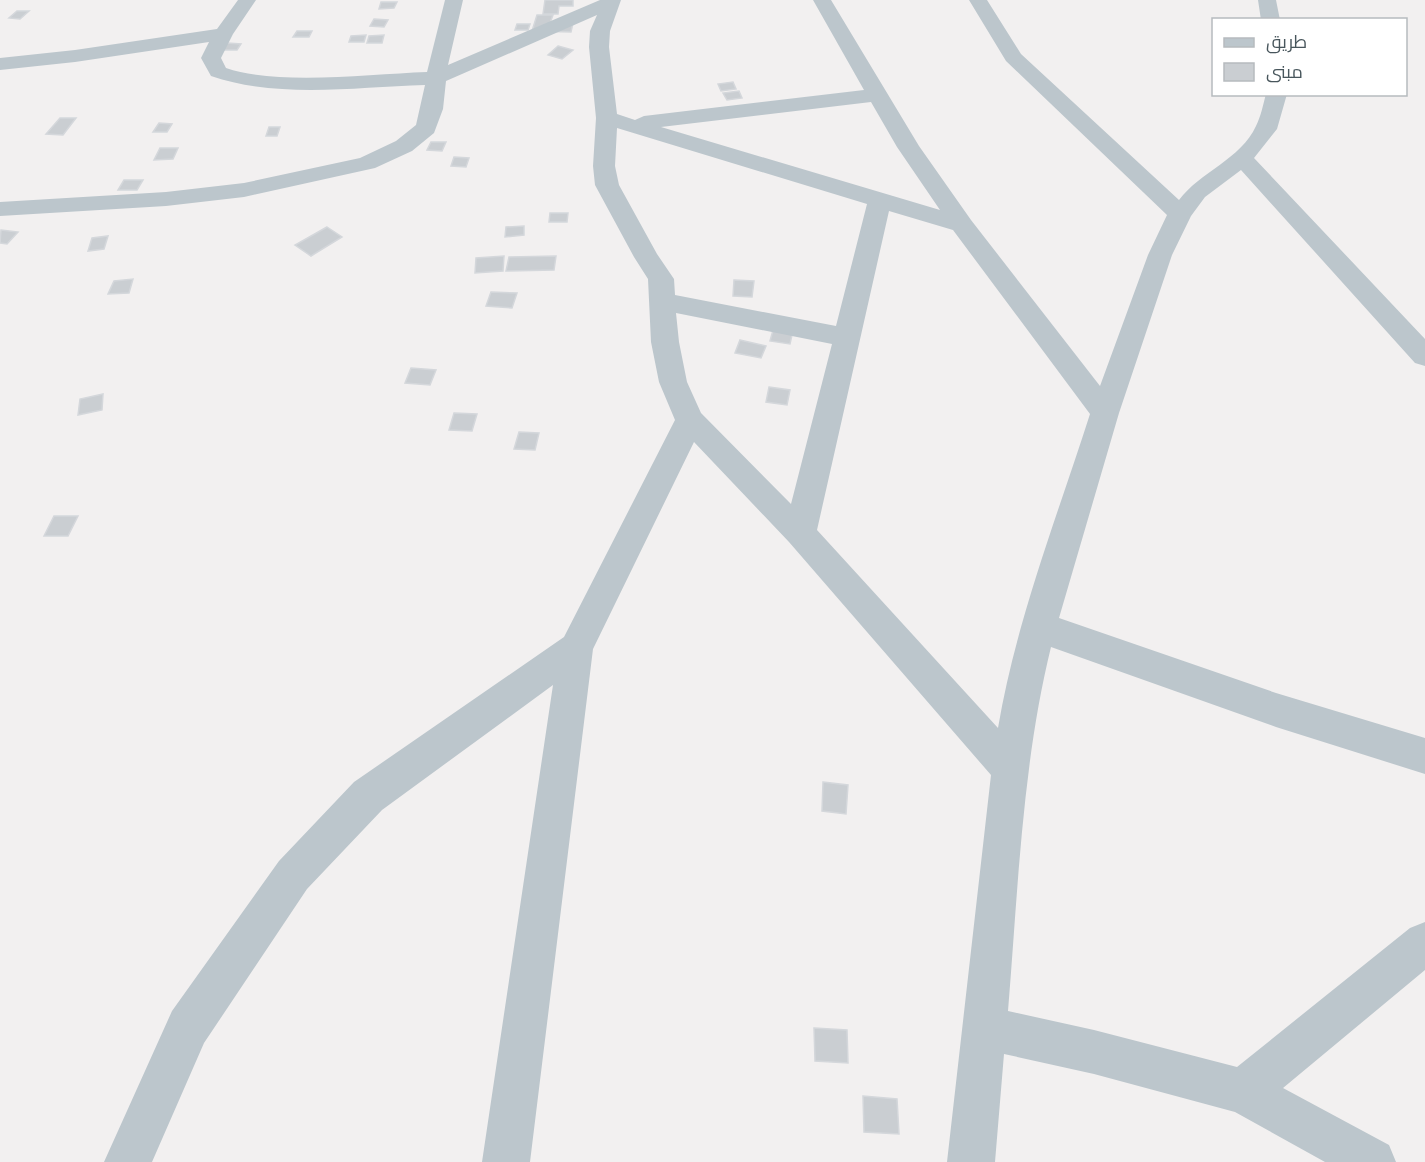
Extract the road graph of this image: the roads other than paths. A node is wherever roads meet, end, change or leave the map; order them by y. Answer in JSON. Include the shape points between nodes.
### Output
{"nodes":[{"id":1,"x":252,"y":0,"type":"edge"},
{"id":2,"x":454,"y":0,"type":"edge"},
{"id":3,"x":822,"y":0,"type":"edge"},
{"id":4,"x":978,"y":0,"type":"edge"},
{"id":5,"x":1267,"y":0,"type":"edge"},
{"id":6,"x":610,"y":1,"type":"edge"},
{"id":7,"x":1271,"y":18,"type":"edge"},
{"id":8,"x":223,"y":34,"type":"junction"},
{"id":9,"x":42,"y":60,"type":"junction"},
{"id":10,"x":0,"y":64,"type":"edge"},
{"id":11,"x":436,"y":78,"type":"junction"},
{"id":12,"x":0,"y":85,"type":"edge"},
{"id":13,"x":877,"y":95,"type":"junction"},
{"id":14,"x":1276,"y":96,"type":"edge"},
{"id":15,"x":607,"y":118,"type":"junction"},
{"id":16,"x":630,"y":125,"type":"junction"},
{"id":17,"x":1242,"y":158,"type":"junction"},
{"id":18,"x":880,"y":200,"type":"junction"},
{"id":19,"x":0,"y":209,"type":"edge"},
{"id":20,"x":1180,"y":213,"type":"junction"},
{"id":21,"x":962,"y":225,"type":"junction"},
{"id":22,"x":664,"y":302,"type":"junction"},
{"id":23,"x":847,"y":338,"type":"junction"},
{"id":24,"x":1425,"y":356,"type":"edge"},
{"id":25,"x":1105,"y":413,"type":"junction"},
{"id":26,"x":690,"y":420,"type":"junction"},
{"id":27,"x":800,"y":533,"type":"junction"},
{"id":28,"x":1038,"y":627,"type":"junction"},
{"id":29,"x":576,"y":648,"type":"junction"},
{"id":30,"x":1425,"y":756,"type":"edge"},
{"id":31,"x":1010,"y":769,"type":"junction"},
{"id":32,"x":1425,"y":943,"type":"edge"},
{"id":33,"x":985,"y":1029,"type":"junction"},
{"id":34,"x":1243,"y":1091,"type":"junction"},
{"id":35,"x":128,"y":1162,"type":"edge"},
{"id":36,"x":506,"y":1162,"type":"edge"},
{"id":37,"x":971,"y":1162,"type":"edge"},
{"id":38,"x":1372,"y":1162,"type":"edge"}],
"edges":[{"from":1,"to":8,"type":"street"},
{"from":2,"to":11,"type":"street"},
{"from":3,"to":13,"type":"street"},
{"from":4,"to":20,"type":"street","via":[[1013,57],[1031,76]]},
{"from":5,"to":7,"type":"street"},
{"from":6,"to":11,"type":"street"},
{"from":6,"to":15,"type":"street","via":[[599,47]]},
{"from":8,"to":9,"type":"street"},
{"from":8,"to":11,"type":"street","via":[[211,58],[218,72],[242,80],[296,83]]},
{"from":9,"to":10,"type":"street"},
{"from":9,"to":12,"type":"street"},
{"from":11,"to":19,"type":"street","via":[[426,128],[404,146],[367,163],[244,190]]},
{"from":13,"to":16,"type":"street"},
{"from":13,"to":21,"type":"street"},
{"from":14,"to":17,"type":"street","via":[[1266,129]]},
{"from":15,"to":16,"type":"street"},
{"from":15,"to":22,"type":"street","via":[[607,185],[661,279]]},
{"from":16,"to":18,"type":"street"},
{"from":17,"to":20,"type":"street","via":[[1197,192]]},
{"from":17,"to":24,"type":"street"},
{"from":18,"to":21,"type":"street"},
{"from":18,"to":23,"type":"street"},
{"from":20,"to":25,"type":"street","via":[[1160,255]]},
{"from":21,"to":25,"type":"street"},
{"from":22,"to":23,"type":"street"},
{"from":22,"to":26,"type":"street","via":[[665,342],[673,382]]},
{"from":23,"to":27,"type":"street"},
{"from":25,"to":28,"type":"street"},
{"from":26,"to":27,"type":"street"},
{"from":26,"to":29,"type":"street"},
{"from":27,"to":31,"type":"street"},
{"from":28,"to":30,"type":"street","via":[[1276,710]]},
{"from":28,"to":31,"type":"street","via":[[1022,692]]},
{"from":29,"to":35,"type":"street","via":[[368,796],[293,875],[188,1027]]},
{"from":29,"to":36,"type":"street"},
{"from":31,"to":33,"type":"street"},
{"from":32,"to":34,"type":"street"},
{"from":33,"to":34,"type":"street","via":[[1094,1052]]},
{"from":33,"to":37,"type":"street"},
{"from":34,"to":38,"type":"street"}]}
